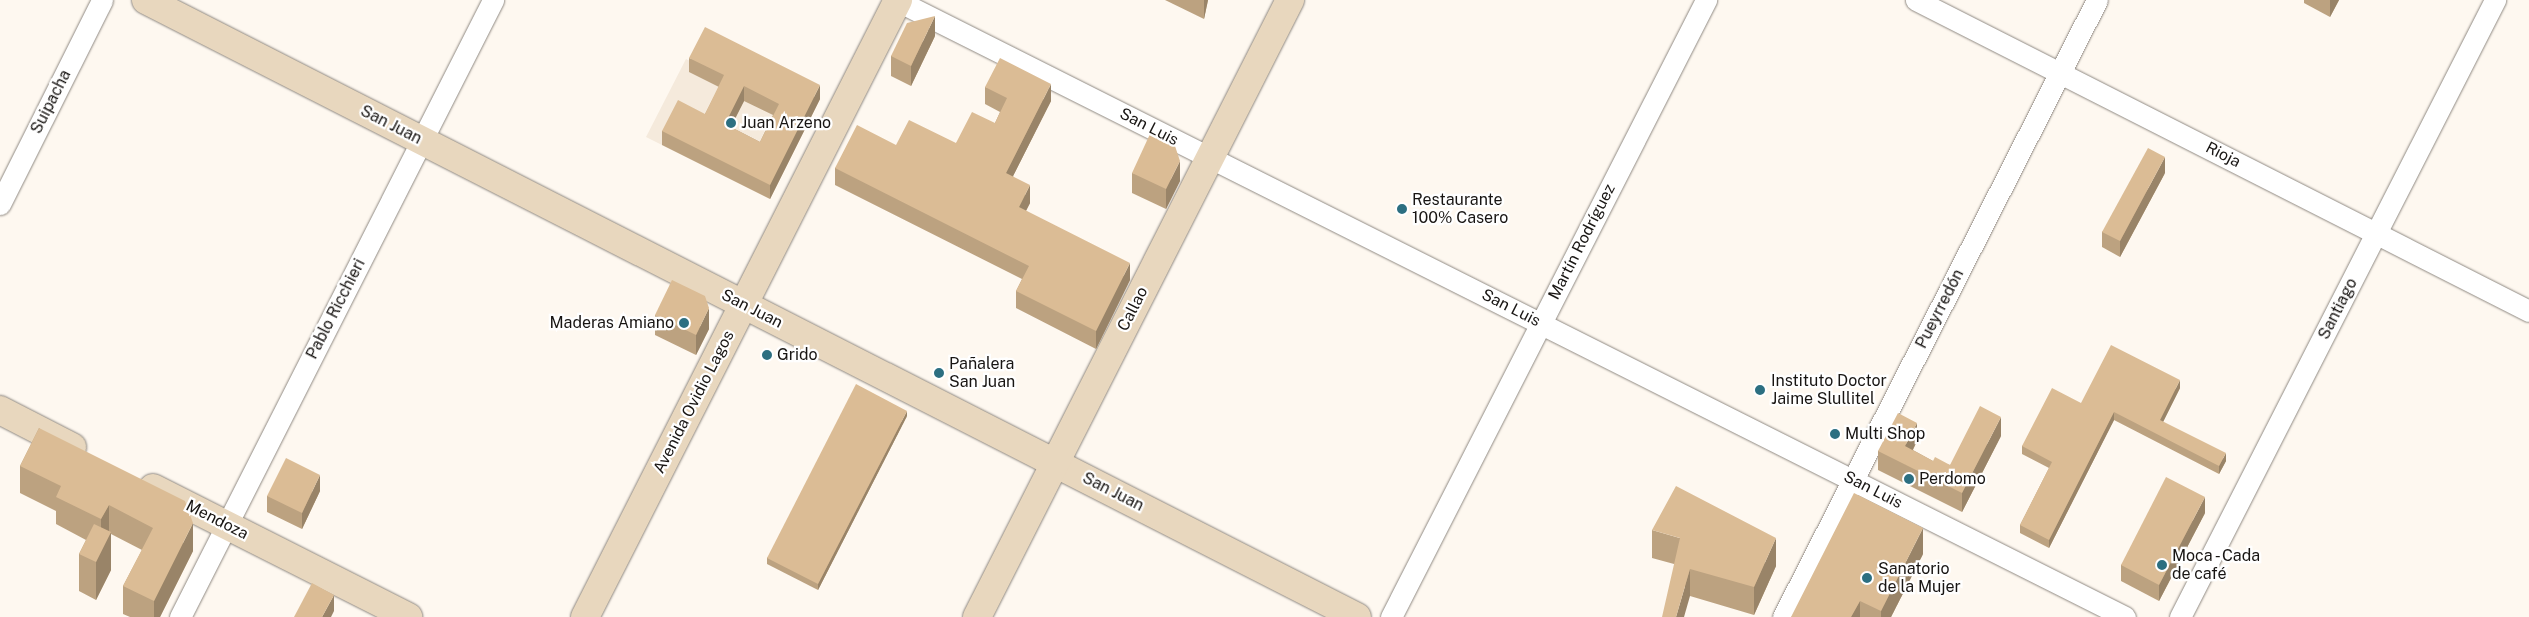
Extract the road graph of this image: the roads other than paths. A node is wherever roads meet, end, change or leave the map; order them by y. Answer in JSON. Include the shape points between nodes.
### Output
{"nodes":[{"id":1,"x":102,"y":0,"type":"edge"},
{"id":2,"x":146,"y":0,"type":"edge"},
{"id":3,"x":493,"y":0,"type":"edge"},
{"id":4,"x":898,"y":0,"type":"edge"},
{"id":5,"x":1290,"y":0,"type":"edge"},
{"id":6,"x":1706,"y":0,"type":"edge"},
{"id":7,"x":1916,"y":0,"type":"edge"},
{"id":8,"x":2097,"y":0,"type":"edge"},
{"id":9,"x":2495,"y":0,"type":"edge"},
{"id":10,"x":2060,"y":72,"type":"junction"},
{"id":11,"x":422,"y":141,"type":"junction"},
{"id":12,"x":1210,"y":157,"type":"junction"},
{"id":13,"x":0,"y":204,"type":"edge"},
{"id":14,"x":2377,"y":234,"type":"junction"},
{"id":15,"x":744,"y":305,"type":"junction"},
{"id":16,"x":2529,"y":311,"type":"edge"},
{"id":17,"x":1541,"y":323,"type":"junction"},
{"id":18,"x":0,"y":410,"type":"edge"},
{"id":19,"x":96,"y":459,"type":"edge"},
{"id":20,"x":1055,"y":463,"type":"junction"},
{"id":21,"x":131,"y":476,"type":"edge"},
{"id":22,"x":1852,"y":480,"type":"junction"},
{"id":23,"x":226,"y":525,"type":"junction"},
{"id":24,"x":180,"y":617,"type":"edge"},
{"id":25,"x":408,"y":617,"type":"edge"},
{"id":26,"x":585,"y":617,"type":"edge"},
{"id":27,"x":977,"y":617,"type":"edge"},
{"id":28,"x":1358,"y":617,"type":"edge"},
{"id":29,"x":1391,"y":617,"type":"edge"},
{"id":30,"x":1783,"y":617,"type":"edge"},
{"id":31,"x":2126,"y":617,"type":"edge"},
{"id":32,"x":2180,"y":617,"type":"edge"}],
"edges":[{"from":1,"to":13,"type":"street","name":"Suipacha"},
{"from":2,"to":11,"type":"main road","name":"San Juan"},
{"from":3,"to":11,"type":"street","name":"Pablo Ricchieri"},
{"from":4,"to":12,"type":"street","name":"San Luis"},
{"from":4,"to":15,"type":"main road","name":"Avenida Ovidio Lagos"},
{"from":5,"to":12,"type":"main road","name":"Callao"},
{"from":6,"to":17,"type":"street","name":"Martín Rodríguez"},
{"from":7,"to":10,"type":"street","name":"Rioja"},
{"from":8,"to":10,"type":"street","name":"Pueyrredón"},
{"from":9,"to":14,"type":"street","name":"Santiago"},
{"from":10,"to":14,"type":"street","name":"Rioja"},
{"from":10,"to":22,"type":"street","name":"Pueyrredón"},
{"from":11,"to":15,"type":"main road","name":"San Juan"},
{"from":11,"to":23,"type":"street","name":"Pablo Ricchieri"},
{"from":12,"to":17,"type":"street","name":"San Luis"},
{"from":12,"to":20,"type":"main road","name":"Callao"},
{"from":14,"to":16,"type":"street","name":"Rioja"},
{"from":14,"to":32,"type":"street","name":"Santiago"},
{"from":15,"to":20,"type":"main road","name":"San Juan"},
{"from":15,"to":26,"type":"main road","name":"Avenida Ovidio Lagos"},
{"from":17,"to":22,"type":"street","name":"San Luis"},
{"from":17,"to":29,"type":"street","name":"Martín Rodríguez"},
{"from":18,"to":19,"type":"main road"},
{"from":20,"to":27,"type":"main road","name":"Callao"},
{"from":20,"to":28,"type":"main road","name":"San Juan"},
{"from":21,"to":23,"type":"main road","name":"Mendoza"},
{"from":22,"to":30,"type":"street","name":"Pueyrredón"},
{"from":22,"to":31,"type":"street","name":"San Luis"},
{"from":23,"to":24,"type":"street","name":"Pablo Ricchieri"},
{"from":23,"to":25,"type":"main road","name":"Mendoza"}]}
